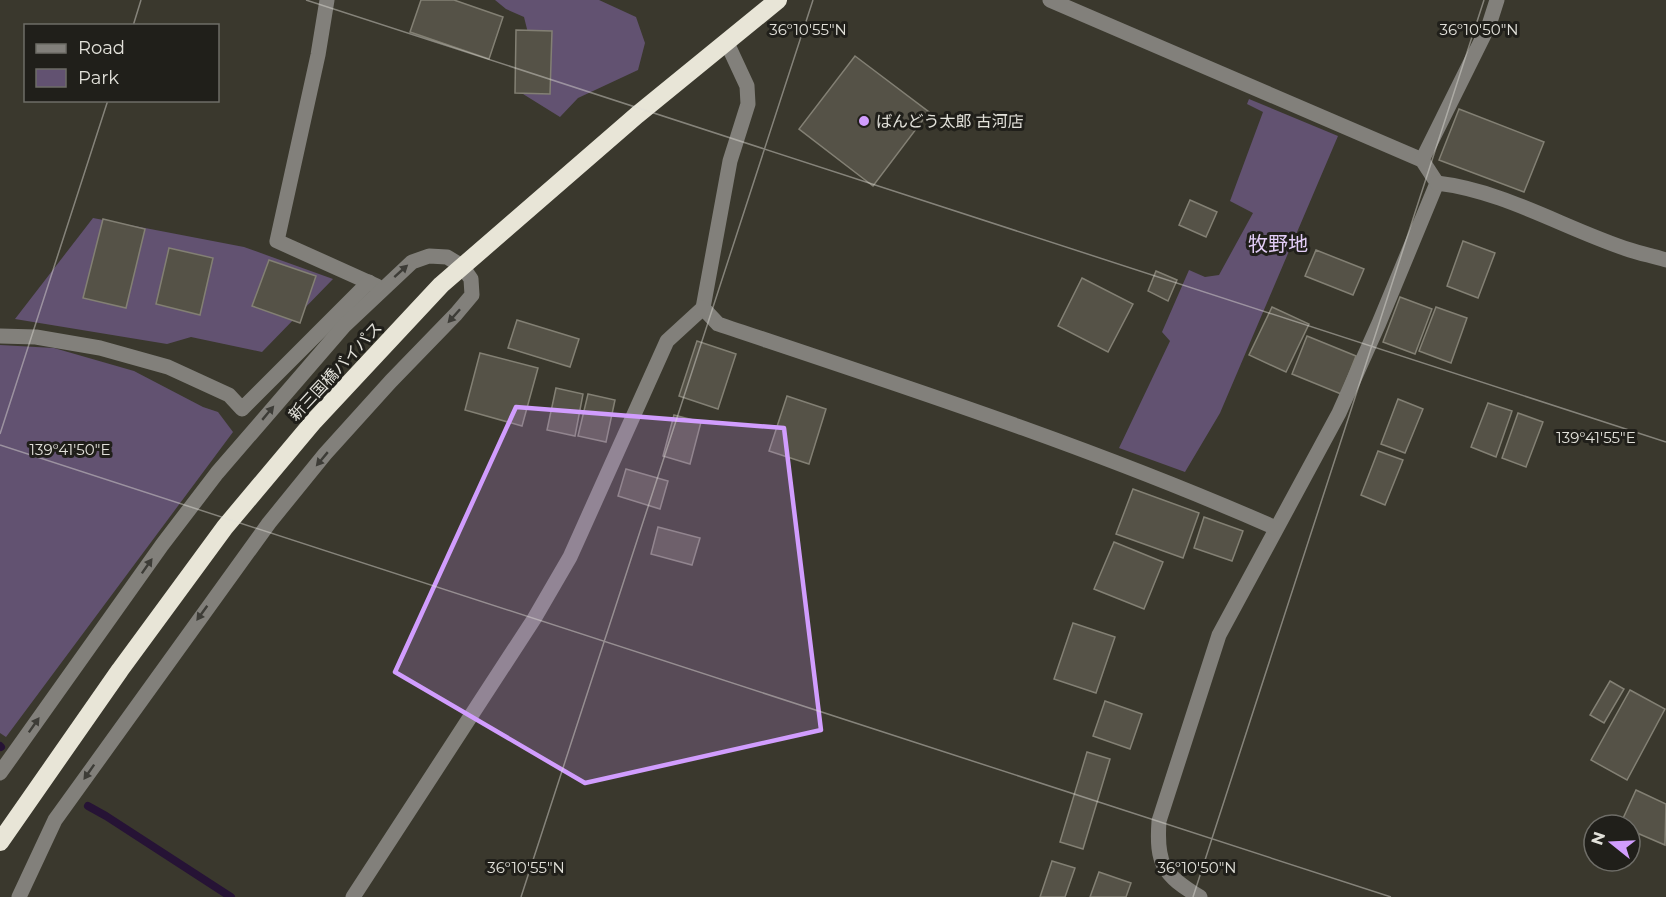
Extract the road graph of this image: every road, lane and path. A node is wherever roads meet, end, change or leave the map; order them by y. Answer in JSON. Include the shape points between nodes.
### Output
{"nodes":[{"id":1,"x":327,"y":0,"type":"edge"},
{"id":2,"x":778,"y":0,"type":"edge"},
{"id":3,"x":1050,"y":0,"type":"edge"},
{"id":4,"x":1497,"y":0,"type":"edge"},
{"id":5,"x":727,"y":43,"type":"junction"},
{"id":6,"x":1422,"y":160,"type":"junction"},
{"id":7,"x":1437,"y":183,"type":"junction"},
{"id":8,"x":1666,"y":260,"type":"edge"},
{"id":9,"x":462,"y":266,"type":"junction"},
{"id":10,"x":376,"y":285,"type":"junction"},
{"id":11,"x":703,"y":308,"type":"junction"},
{"id":12,"x":0,"y":336,"type":"edge"},
{"id":13,"x":1276,"y":528,"type":"junction"},
{"id":14,"x":0,"y":773,"type":"edge"},
{"id":15,"x":0,"y":842,"type":"edge"},
{"id":16,"x":19,"y":897,"type":"edge"},
{"id":17,"x":354,"y":897,"type":"edge"},
{"id":18,"x":1200,"y":897,"type":"edge"}],
"edges":[{"from":1,"to":10,"type":"street","via":[[277,242]]},
{"from":2,"to":5,"type":"highway","name":"新三国橋バイパス"},
{"from":3,"to":6,"type":"street"},
{"from":4,"to":6,"type":"street","via":[[1489,25]]},
{"from":5,"to":9,"type":"highway","name":"新三国橋バイパス"},
{"from":5,"to":11,"type":"street","via":[[747,86],[748,104],[730,161]]},
{"from":6,"to":7,"type":"street"},
{"from":7,"to":8,"type":"street","via":[[1496,197],[1630,250]]},
{"from":7,"to":13,"type":"street","via":[[1339,413]]},
{"from":10,"to":9,"type":"street","one_way":true,"via":[[429,256],[447,257]]},
{"from":9,"to":15,"type":"highway","name":"新三国橋バイパス","via":[[267,474],[225,526]]},
{"from":9,"to":16,"type":"street","one_way":true,"via":[[471,279],[472,295],[325,454],[269,523],[55,820]]},
{"from":10,"to":12,"type":"street","via":[[242,409],[229,395],[168,367],[100,348],[36,337]]},
{"from":14,"to":10,"type":"street","one_way":true,"via":[[217,473]]},
{"from":11,"to":13,"type":"street","via":[[718,324],[1066,443]]},
{"from":11,"to":17,"type":"street","via":[[667,341],[570,557]]},
{"from":13,"to":18,"type":"street","via":[[1219,635],[1159,821],[1157,846],[1164,868],[1180,885]]}]}
